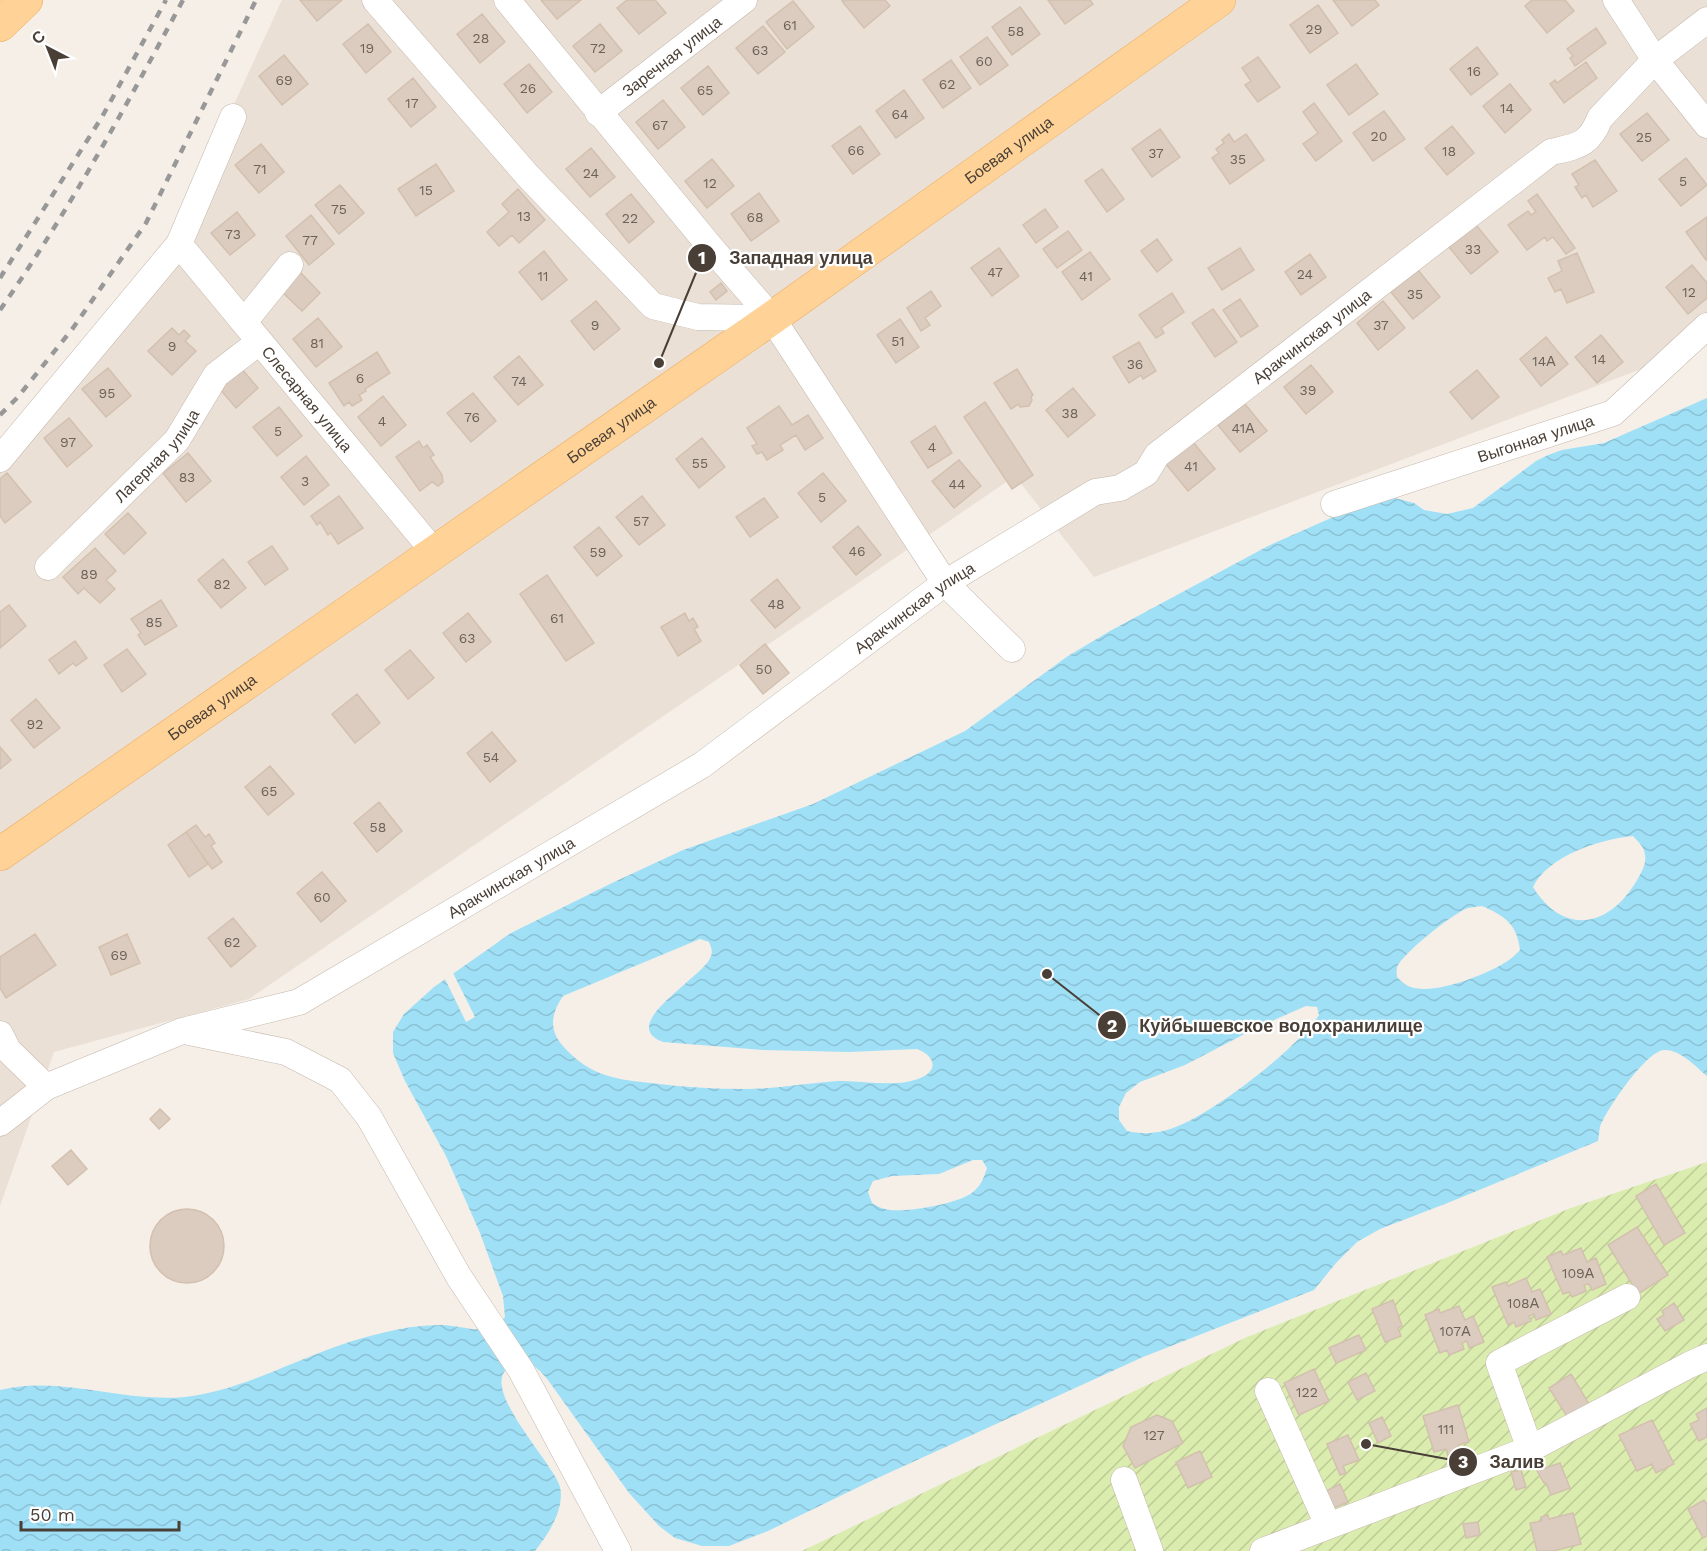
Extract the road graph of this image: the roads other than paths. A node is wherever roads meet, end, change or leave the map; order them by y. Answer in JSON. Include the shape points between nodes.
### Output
{"nodes":[{"id":1,"x":26,"y":0,"type":"edge"},
{"id":2,"x":375,"y":0,"type":"edge"},
{"id":3,"x":507,"y":0,"type":"edge"},
{"id":4,"x":744,"y":0,"type":"edge"},
{"id":5,"x":1219,"y":0,"type":"edge"},
{"id":6,"x":1616,"y":0,"type":"edge"},
{"id":7,"x":1707,"y":20,"type":"edge"},
{"id":8,"x":0,"y":25,"type":"edge"},
{"id":9,"x":1655,"y":60,"type":"junction"},
{"id":10,"x":598,"y":113,"type":"junction"},
{"id":11,"x":232,"y":117,"type":"dead end"},
{"id":12,"x":1707,"y":125,"type":"edge"},
{"id":13,"x":179,"y":244,"type":"junction"},
{"id":14,"x":290,"y":265,"type":"dead end"},
{"id":15,"x":772,"y":318,"type":"junction"},
{"id":16,"x":244,"y":322,"type":"junction"},
{"id":17,"x":1707,"y":326,"type":"edge"},
{"id":18,"x":259,"y":342,"type":"junction"},
{"id":19,"x":0,"y":459,"type":"edge"},
{"id":20,"x":1334,"y":504,"type":"dead end"},
{"id":21,"x":435,"y":553,"type":"junction"},
{"id":22,"x":48,"y":567,"type":"dead end"},
{"id":23,"x":945,"y":583,"type":"junction"},
{"id":24,"x":1012,"y":650,"type":"dead end"},
{"id":25,"x":0,"y":854,"type":"edge"},
{"id":26,"x":182,"y":1031,"type":"junction"},
{"id":27,"x":0,"y":1034,"type":"edge"},
{"id":28,"x":46,"y":1087,"type":"junction"},
{"id":29,"x":0,"y":1123,"type":"edge"},
{"id":30,"x":1627,"y":1297,"type":"dead end"},
{"id":31,"x":1707,"y":1357,"type":"edge"},
{"id":32,"x":1268,"y":1391,"type":"dead end"},
{"id":33,"x":1530,"y":1449,"type":"junction"},
{"id":34,"x":1124,"y":1480,"type":"dead end"},
{"id":35,"x":1328,"y":1525,"type":"junction"},
{"id":36,"x":1299,"y":1544,"type":"edge"},
{"id":37,"x":618,"y":1551,"type":"edge"},
{"id":38,"x":1150,"y":1551,"type":"edge"},
{"id":39,"x":1263,"y":1551,"type":"edge"}],
"edges":[{"from":1,"to":8,"type":"main road"},
{"from":2,"to":15,"type":"street","via":[[528,176],[653,306],[698,317]]},
{"from":3,"to":10,"type":"street"},
{"from":4,"to":10,"type":"street","name":"Заречная улица"},
{"from":5,"to":15,"type":"main road","name":"Боевая улица"},
{"from":6,"to":9,"type":"street"},
{"from":7,"to":9,"type":"street","name":"Аракчинская улица"},
{"from":9,"to":12,"type":"street"},
{"from":9,"to":23,"type":"street","name":"Аракчинская улица","via":[[1578,147],[1551,152],[1157,455],[1146,473],[1120,488],[1095,492]]},
{"from":10,"to":15,"type":"street"},
{"from":11,"to":13,"type":"street"},
{"from":13,"to":16,"type":"street","name":"Слесарная улица"},
{"from":13,"to":19,"type":"street"},
{"from":14,"to":16,"type":"street"},
{"from":15,"to":21,"type":"main road","name":"Боевая улица"},
{"from":15,"to":23,"type":"street"},
{"from":16,"to":18,"type":"street","name":"Слесарная улица"},
{"from":17,"to":20,"type":"street","name":"Выгонная улица","via":[[1613,413]]},
{"from":18,"to":21,"type":"street","name":"Слесарная улица"},
{"from":18,"to":22,"type":"street","name":"Лагерная улица","via":[[216,375],[177,440]]},
{"from":21,"to":25,"type":"main road","name":"Боевая улица"},
{"from":23,"to":24,"type":"street"},
{"from":23,"to":26,"type":"street","name":"Аракчинская улица","via":[[702,765],[299,1002]]},
{"from":26,"to":28,"type":"street","name":"Аракчинская улица"},
{"from":26,"to":37,"type":"street","via":[[286,1052],[340,1080],[369,1117],[459,1277],[521,1370]]},
{"from":27,"to":28,"type":"street","via":[[8,1050]]},
{"from":28,"to":29,"type":"street","name":"Аракчинская улица"},
{"from":30,"to":33,"type":"street","via":[[1499,1363]]},
{"from":31,"to":33,"type":"street"},
{"from":32,"to":35,"type":"street"},
{"from":33,"to":35,"type":"street"},
{"from":34,"to":38,"type":"street"},
{"from":35,"to":36,"type":"street"},
{"from":36,"to":39,"type":"street"}]}
